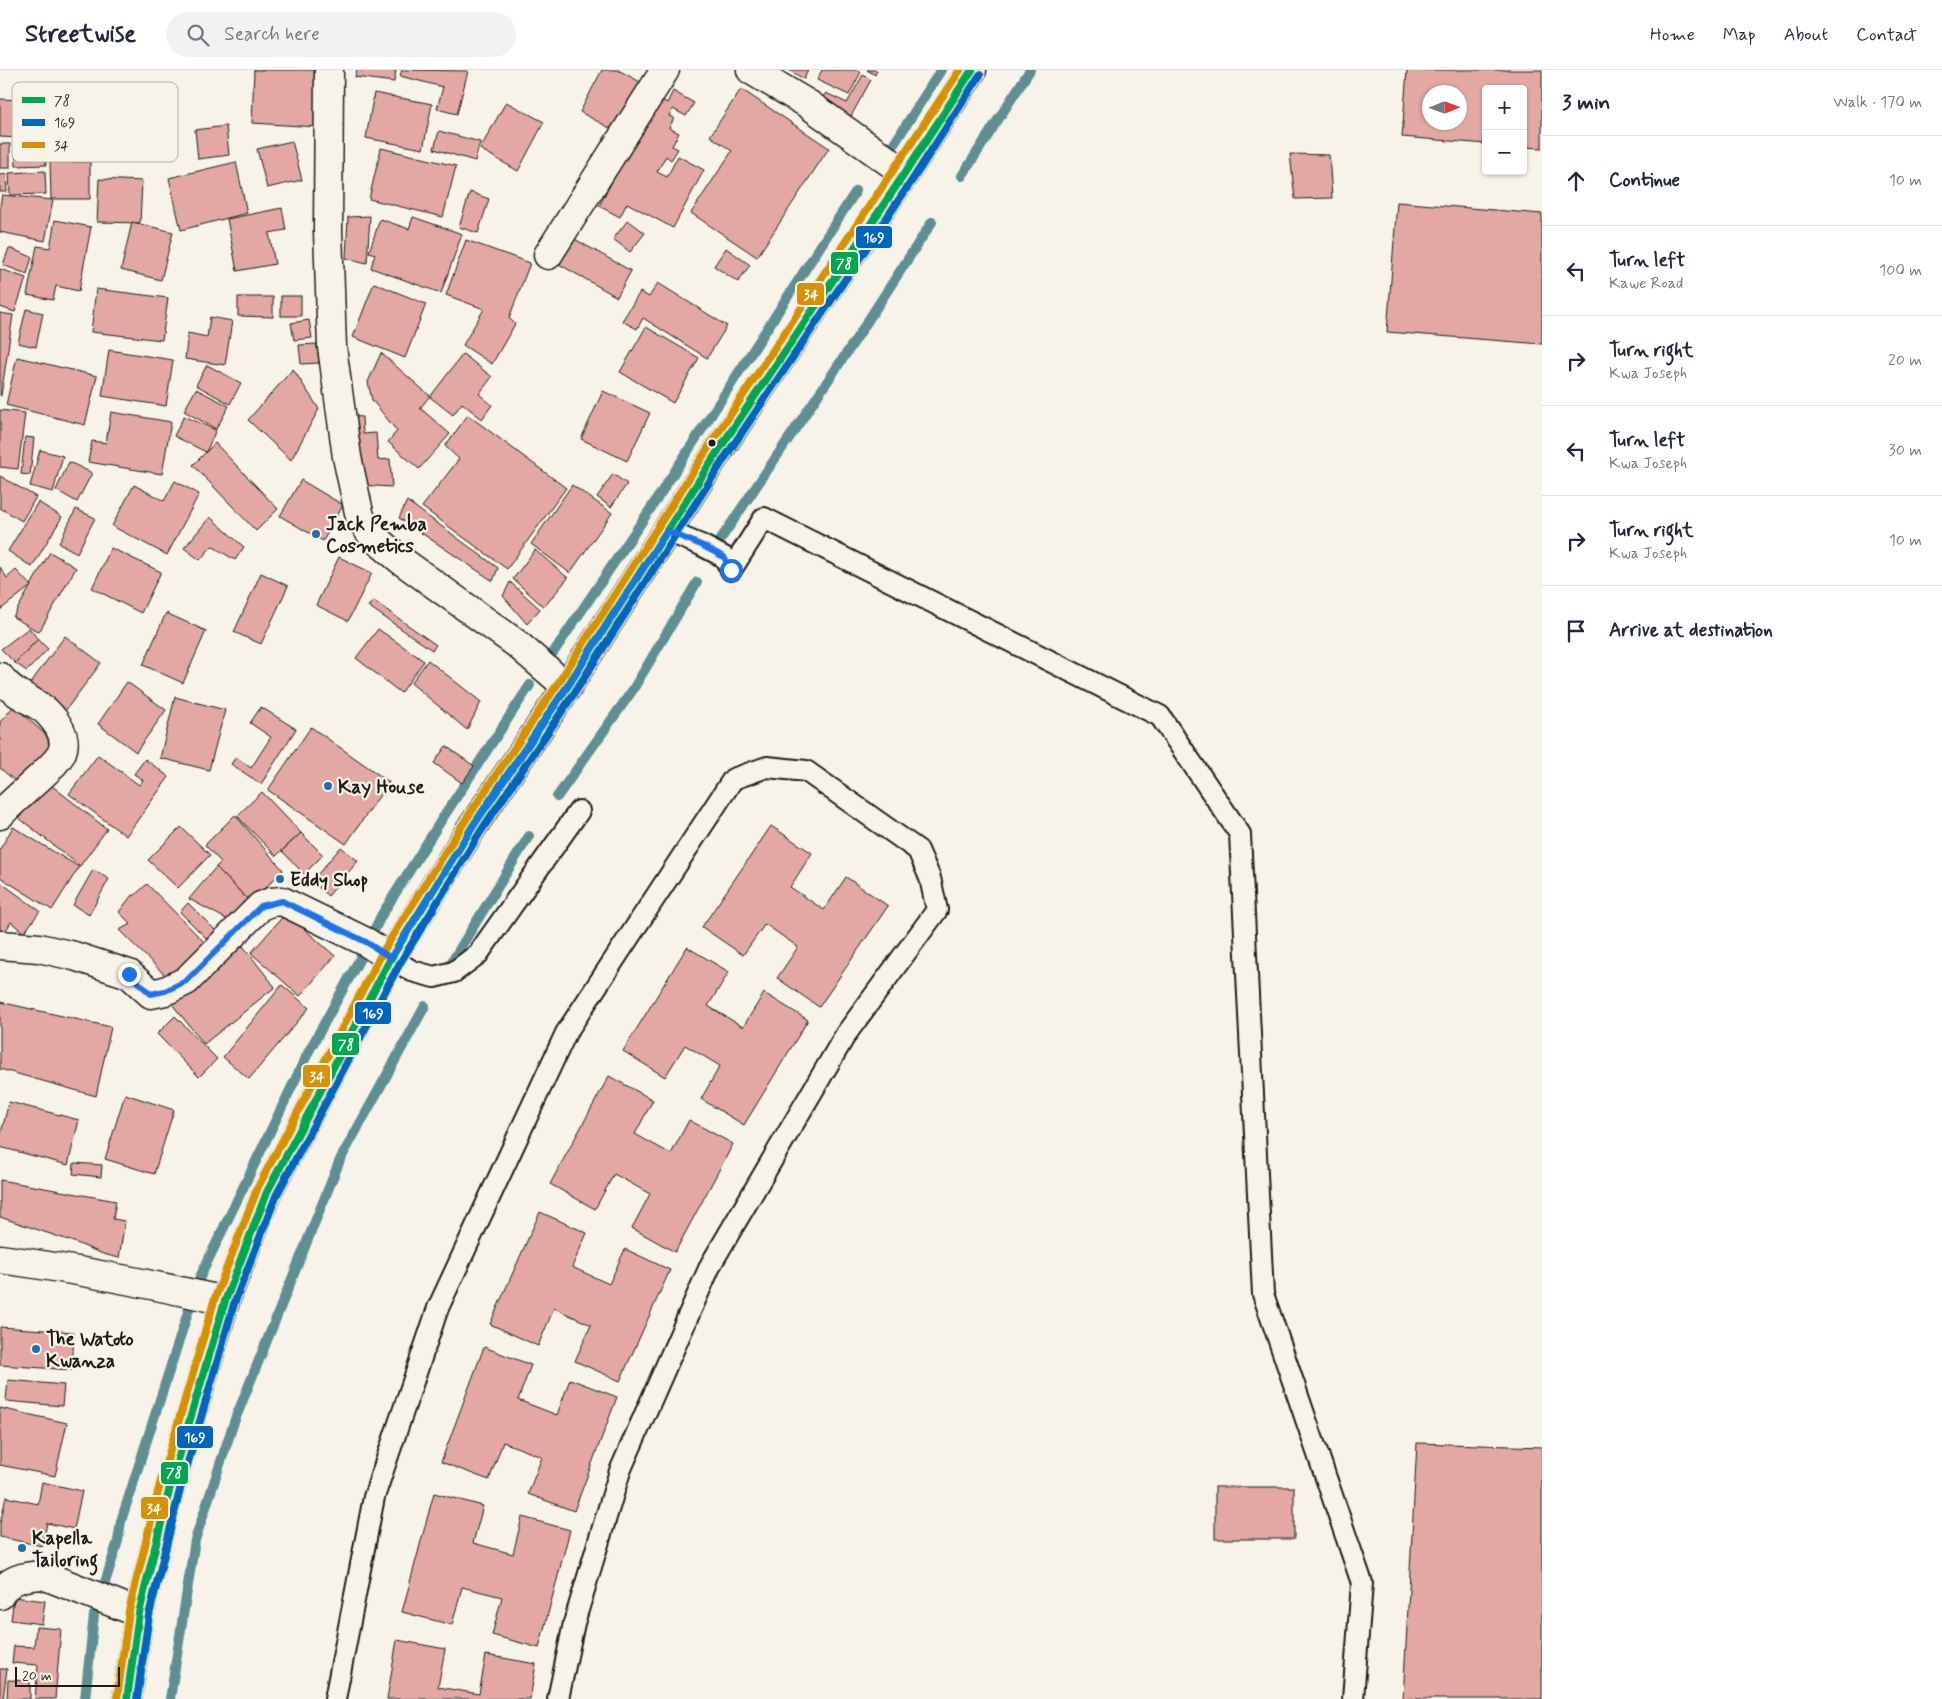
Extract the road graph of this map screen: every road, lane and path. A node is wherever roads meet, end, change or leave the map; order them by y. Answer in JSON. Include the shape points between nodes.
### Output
{"nodes":[{"id":1,"x":329,"y":70,"type":"edge"},
{"id":2,"x":665,"y":70,"type":"edge"},
{"id":3,"x":751,"y":70,"type":"edge"},
{"id":4,"x":972,"y":70,"type":"edge"},
{"id":5,"x":905,"y":173,"type":"junction"},
{"id":6,"x":548,"y":255,"type":"dead end"},
{"id":7,"x":667,"y":531,"type":"junction"},
{"id":8,"x":0,"y":677,"type":"edge"},
{"id":9,"x":567,"y":687,"type":"junction"},
{"id":10,"x":579,"y":811,"type":"dead end"},
{"id":11,"x":0,"y":815,"type":"edge"},
{"id":12,"x":0,"y":944,"type":"edge"},
{"id":13,"x":391,"y":958,"type":"junction"},
{"id":14,"x":0,"y":1259,"type":"edge"},
{"id":15,"x":225,"y":1301,"type":"junction"},
{"id":16,"x":0,"y":1594,"type":"edge"},
{"id":17,"x":139,"y":1613,"type":"junction"},
{"id":18,"x":127,"y":1699,"type":"edge"},
{"id":19,"x":335,"y":1699,"type":"edge"},
{"id":20,"x":558,"y":1699,"type":"edge"},
{"id":21,"x":1353,"y":1699,"type":"edge"}],
"edges":[{"from":1,"to":9,"type":"street","via":[[328,230],[332,347],[360,516],[373,537],[402,561],[516,644]]},
{"from":2,"to":6,"type":"street"},
{"from":3,"to":5,"type":"street","via":[[808,104]]},
{"from":4,"to":5,"type":"street"},
{"from":5,"to":7,"type":"street"},
{"from":7,"to":9,"type":"street"},
{"from":7,"to":21,"type":"lane","via":[[724,557],[731,570],[764,518],[1160,716],[1240,834],[1263,1294],[1362,1583]]},
{"from":8,"to":11,"type":"street","via":[[14,691],[46,712],[61,730],[64,741],[62,752],[52,765]]},
{"from":9,"to":13,"type":"street","via":[[473,826]]},
{"from":10,"to":13,"type":"lane","via":[[478,954],[454,972],[434,977],[412,971]]},
{"from":12,"to":13,"type":"street","via":[[56,952],[129,974],[151,994],[186,981],[261,906],[282,901],[366,942]]},
{"from":13,"to":15,"type":"street","via":[[268,1192]]},
{"from":14,"to":15,"type":"street","via":[[73,1269]]},
{"from":15,"to":17,"type":"street","via":[[170,1487]]},
{"from":16,"to":17,"type":"street","via":[[16,1579],[43,1575]]},
{"from":17,"to":18,"type":"street"},
{"from":19,"to":20,"type":"lane","via":[[374,1497],[438,1308],[566,1033],[732,779],[767,767],[806,771],[918,850],[930,878],[937,910],[846,1034],[711,1264],[620,1471],[574,1623]]}]}
